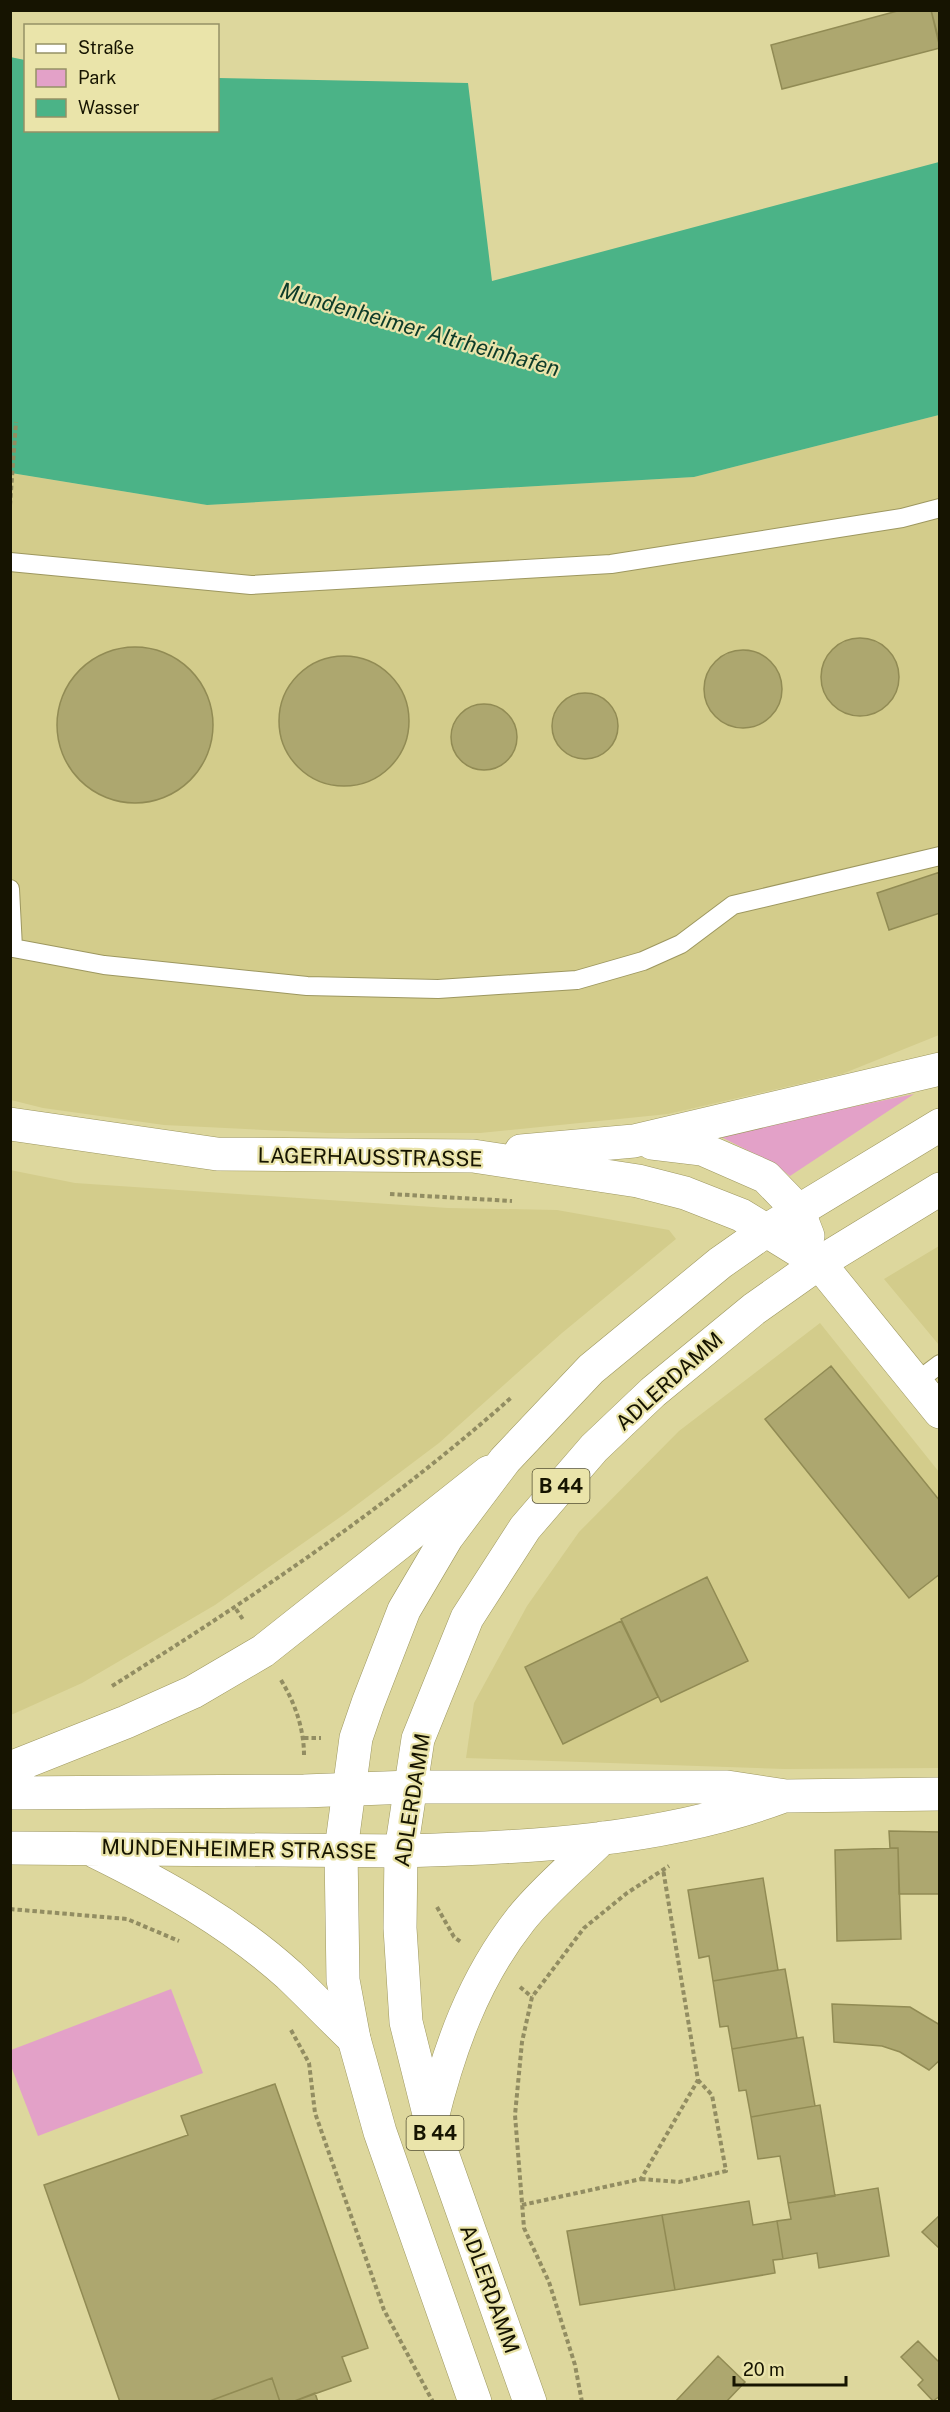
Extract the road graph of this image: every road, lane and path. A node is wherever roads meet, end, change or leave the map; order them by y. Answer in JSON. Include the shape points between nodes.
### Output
{"nodes":[{"id":1,"x":16,"y":422,"type":"dead end"},
{"id":2,"x":10,"y":505,"type":"edge"},
{"id":3,"x":939,"y":508,"type":"edge"},
{"id":4,"x":10,"y":562,"type":"edge"},
{"id":5,"x":939,"y":856,"type":"edge"},
{"id":6,"x":10,"y":889,"type":"edge"},
{"id":7,"x":939,"y":1069,"type":"edge"},
{"id":8,"x":10,"y":1124,"type":"edge"},
{"id":9,"x":939,"y":1125,"type":"edge"},
{"id":10,"x":634,"y":1141,"type":"junction"},
{"id":11,"x":473,"y":1156,"type":"junction"},
{"id":12,"x":939,"y":1189,"type":"edge"},
{"id":13,"x":798,"y":1210,"type":"junction"},
{"id":14,"x":767,"y":1230,"type":"junction"},
{"id":15,"x":819,"y":1263,"type":"junction"},
{"id":16,"x":928,"y":1373,"type":"edge"},
{"id":17,"x":939,"y":1412,"type":"edge"},
{"id":18,"x":505,"y":1460,"type":"junction"},
{"id":19,"x":236,"y":1609,"type":"dead end"},
{"id":20,"x":106,"y":1689,"type":"dead end"},
{"id":21,"x":10,"y":1768,"type":"edge"},
{"id":22,"x":411,"y":1787,"type":"junction"},
{"id":23,"x":348,"y":1789,"type":"junction"},
{"id":24,"x":10,"y":1793,"type":"edge"},
{"id":25,"x":939,"y":1794,"type":"edge"},
{"id":26,"x":786,"y":1796,"type":"junction"},
{"id":27,"x":602,"y":1838,"type":"junction"},
{"id":28,"x":86,"y":1847,"type":"junction"},
{"id":29,"x":10,"y":1848,"type":"edge"},
{"id":30,"x":341,"y":1850,"type":"junction"},
{"id":31,"x":401,"y":1851,"type":"junction"},
{"id":32,"x":673,"y":1864,"type":"dead end"},
{"id":33,"x":663,"y":1869,"type":"junction"},
{"id":34,"x":10,"y":1908,"type":"edge"},
{"id":35,"x":187,"y":1945,"type":"dead end"},
{"id":36,"x":285,"y":2020,"type":"dead end"},
{"id":37,"x":354,"y":2039,"type":"junction"},
{"id":38,"x":698,"y":2080,"type":"junction"},
{"id":39,"x":431,"y":2122,"type":"junction"},
{"id":40,"x":641,"y":2179,"type":"junction"},
{"id":41,"x":522,"y":2205,"type":"junction"},
{"id":42,"x":433,"y":2402,"type":"edge"},
{"id":43,"x":475,"y":2402,"type":"edge"},
{"id":44,"x":530,"y":2402,"type":"edge"},
{"id":45,"x":582,"y":2402,"type":"edge"}],
"edges":[{"from":1,"to":2,"type":"path"},
{"from":3,"to":4,"type":"lane","via":[[890,520],[611,564],[251,585]]},
{"from":5,"to":6,"type":"lane","via":[[733,905],[681,944],[643,961],[577,980],[438,989],[307,986],[184,976],[14,948]]},
{"from":7,"to":10,"type":"street"},
{"from":8,"to":11,"type":"street","name":"LAGERHAUSSTRASSE","via":[[216,1154]]},
{"from":9,"to":13,"type":"street","number":"B 44"},
{"from":10,"to":11,"type":"street"},
{"from":10,"to":13,"type":"street","via":[[702,1149],[766,1177]]},
{"from":11,"to":14,"type":"street","name":"LAGERHAUSSTRASSE","via":[[685,1193]]},
{"from":12,"to":15,"type":"street","number":"B 44"},
{"from":13,"to":14,"type":"street","number":"B 44"},
{"from":13,"to":15,"type":"street"},
{"from":14,"to":15,"type":"street","name":"LAGERHAUSSTRASSE"},
{"from":14,"to":18,"type":"street","number":"B 44","via":[[720,1263],[591,1369]]},
{"from":15,"to":16,"type":"street"},
{"from":15,"to":22,"type":"street","name":"ADLERDAMM","number":"B 44","via":[[731,1326],[653,1392],[594,1448],[525,1528],[468,1618],[418,1739]]},
{"from":16,"to":17,"type":"street"},
{"from":18,"to":21,"type":"street","via":[[263,1651],[193,1692]]},
{"from":18,"to":23,"type":"street","number":"B 44","via":[[447,1537],[404,1610],[356,1738]]},
{"from":19,"to":20,"type":"path"},
{"from":22,"to":23,"type":"street","name":"MUNDENHEIMER STRASSE"},
{"from":22,"to":26,"type":"street","name":"MUNDENHEIMER STRASSE","via":[[727,1787]]},
{"from":22,"to":31,"type":"street","name":"ADLERDAMM","number":"B 44"},
{"from":23,"to":24,"type":"street","name":"MUNDENHEIMER STRASSE"},
{"from":23,"to":30,"type":"street","number":"B 44"},
{"from":25,"to":26,"type":"street","name":"MUNDENHEIMER STRASSE"},
{"from":26,"to":27,"type":"street","name":"MUNDENHEIMER STRASSE","via":[[736,1814]]},
{"from":27,"to":31,"type":"street","name":"MUNDENHEIMER STRASSE"},
{"from":27,"to":39,"type":"street","via":[[521,1919],[490,1964],[447,2058]]},
{"from":28,"to":29,"type":"street","name":"MUNDENHEIMER STRASSE"},
{"from":28,"to":30,"type":"street","name":"MUNDENHEIMER STRASSE"},
{"from":28,"to":37,"type":"street","via":[[155,1881],[209,1914],[288,1975]]},
{"from":30,"to":31,"type":"street","name":"MUNDENHEIMER STRASSE"},
{"from":30,"to":37,"type":"street","number":"B 44","via":[[343,1980]]},
{"from":31,"to":39,"type":"street","name":"ADLERDAMM","number":"B 44","via":[[400,1928],[406,2022]]},
{"from":32,"to":33,"type":"path"},
{"from":33,"to":38,"type":"path"},
{"from":33,"to":41,"type":"path","via":[[584,1928],[532,1997],[522,2042],[515,2115]]},
{"from":34,"to":35,"type":"path","via":[[127,1919]]},
{"from":36,"to":42,"type":"path","via":[[309,2063],[315,2113],[384,2310]]},
{"from":37,"to":43,"type":"street","number":"B 44","via":[[380,2132]]},
{"from":38,"to":40,"type":"path"},
{"from":38,"to":40,"type":"path","via":[[712,2095],[726,2170],[679,2181]]},
{"from":39,"to":44,"type":"street","name":"ADLERDAMM","number":"B 44"},
{"from":40,"to":41,"type":"path"},
{"from":41,"to":45,"type":"path","via":[[524,2228],[549,2282],[576,2365]]}]}
